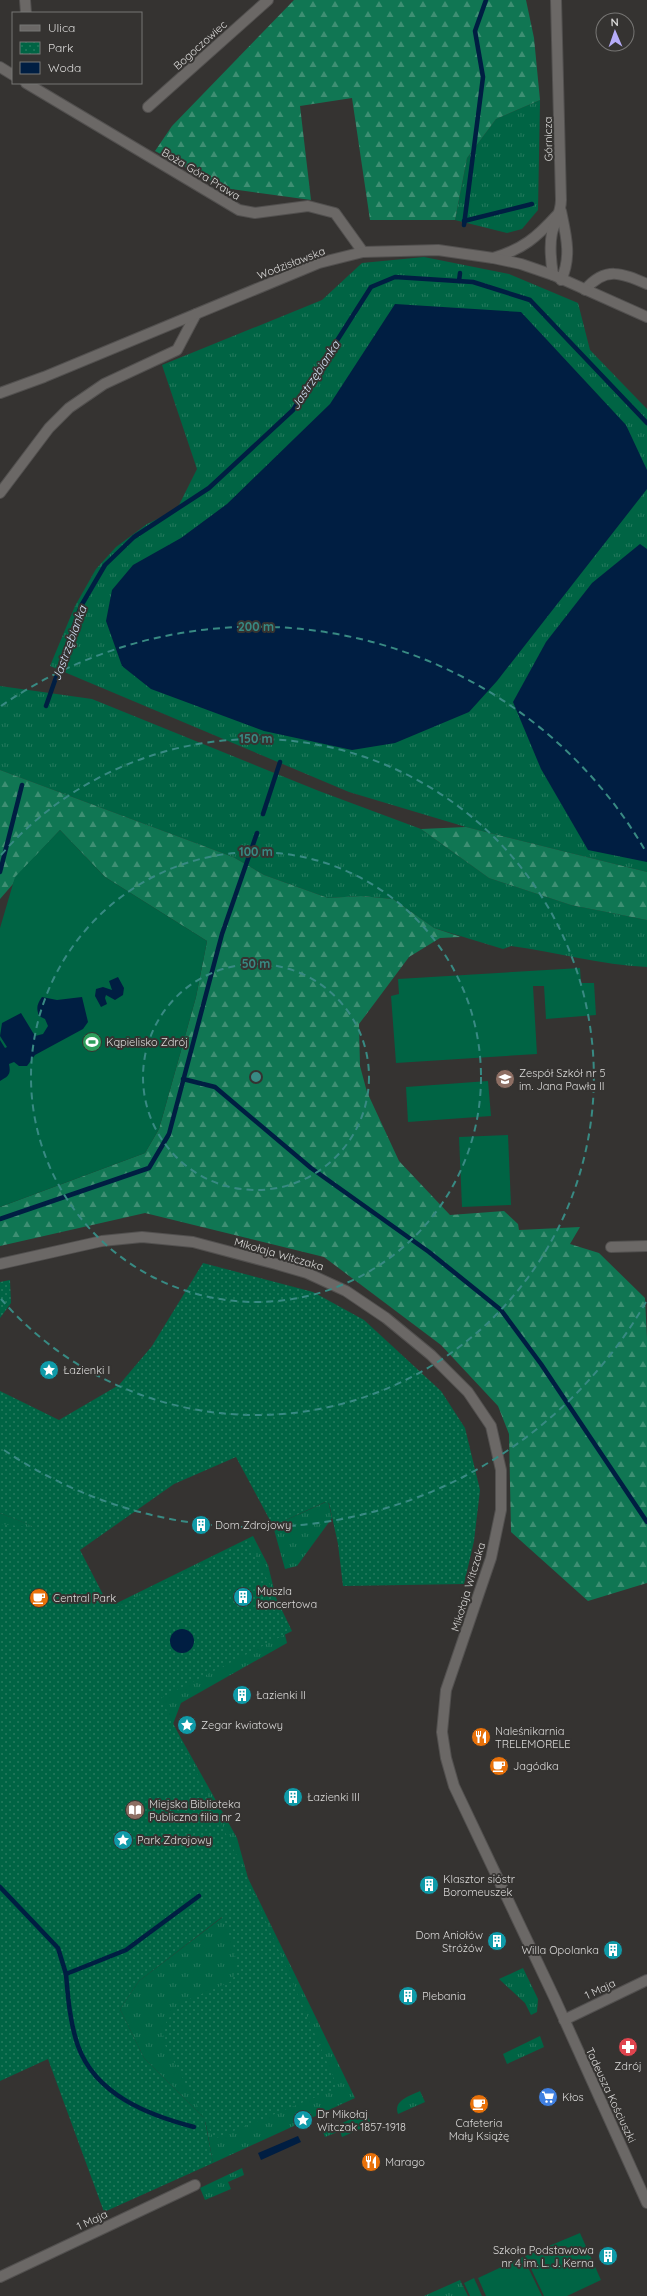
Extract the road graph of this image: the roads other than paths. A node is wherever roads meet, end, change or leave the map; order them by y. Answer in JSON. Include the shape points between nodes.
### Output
{"nodes":[{"id":1,"x":25,"y":0,"type":"edge"},
{"id":2,"x":268,"y":0,"type":"edge"},
{"id":3,"x":556,"y":0,"type":"edge"},
{"id":4,"x":26,"y":12,"type":"edge"},
{"id":5,"x":0,"y":67,"type":"edge"},
{"id":6,"x":12,"y":74,"type":"edge"},
{"id":7,"x":36,"y":86,"type":"edge"},
{"id":8,"x":148,"y":107,"type":"dead end"},
{"id":9,"x":561,"y":210,"type":"junction"},
{"id":10,"x":363,"y":252,"type":"junction"},
{"id":11,"x":493,"y":258,"type":"junction"},
{"id":12,"x":557,"y":278,"type":"junction"},
{"id":13,"x":647,"y":284,"type":"edge"},
{"id":14,"x":585,"y":290,"type":"junction"},
{"id":15,"x":196,"y":314,"type":"junction"},
{"id":16,"x":647,"y":317,"type":"edge"},
{"id":17,"x":0,"y":393,"type":"edge"},
{"id":18,"x":0,"y":493,"type":"edge"},
{"id":19,"x":647,"y":1246,"type":"edge"},
{"id":20,"x":611,"y":1247,"type":"dead end"},
{"id":21,"x":0,"y":1264,"type":"edge"},
{"id":22,"x":647,"y":1980,"type":"edge"},
{"id":23,"x":564,"y":2020,"type":"junction"},
{"id":24,"x":195,"y":2185,"type":"dead end"},
{"id":25,"x":647,"y":2203,"type":"edge"},
{"id":26,"x":0,"y":2277,"type":"edge"}],
"edges":[{"from":1,"to":4,"type":"street"},
{"from":2,"to":8,"type":"street","name":"Bogoczowiec"},
{"from":3,"to":9,"type":"street","name":"Górnicza"},
{"from":5,"to":6,"type":"street"},
{"from":7,"to":10,"type":"street","name":"Boża Góra Prawa","via":[[239,210],[255,213],[308,206],[335,213]]},
{"from":9,"to":11,"type":"street","via":[[528,244]]},
{"from":9,"to":12,"type":"street","name":"Górnicza","via":[[552,233],[550,250]]},
{"from":9,"to":12,"type":"street","via":[[568,244],[567,266]]},
{"from":10,"to":11,"type":"street","name":"Wodzisławska","via":[[438,250]]},
{"from":10,"to":15,"type":"street","name":"Wodzisławska","via":[[319,263]]},
{"from":11,"to":12,"type":"street","name":"Wodzisławska","via":[[521,264]]},
{"from":12,"to":14,"type":"street","name":"Wodzisławska"},
{"from":13,"to":14,"type":"street","via":[[626,275],[611,273],[595,278]]},
{"from":14,"to":16,"type":"street","name":"Wodzisławska"},
{"from":15,"to":17,"type":"street","name":"Wodzisławska"},
{"from":15,"to":18,"type":"street","via":[[177,350],[104,384],[69,408],[49,428]]},
{"from":19,"to":20,"type":"street"},
{"from":21,"to":23,"type":"street","name":"Mikołaja Witczaka","via":[[102,1241],[142,1237],[193,1242],[276,1264],[307,1273],[346,1291],[386,1318],[431,1355],[468,1392],[491,1426],[500,1470],[501,1510],[491,1558],[446,1690],[442,1732],[454,1786]]},
{"from":22,"to":23,"type":"street","name":"1 Maja"},
{"from":23,"to":25,"type":"street","name":"Tadeusza Kościuszki"},
{"from":24,"to":26,"type":"street","name":"1 Maja"}]}
